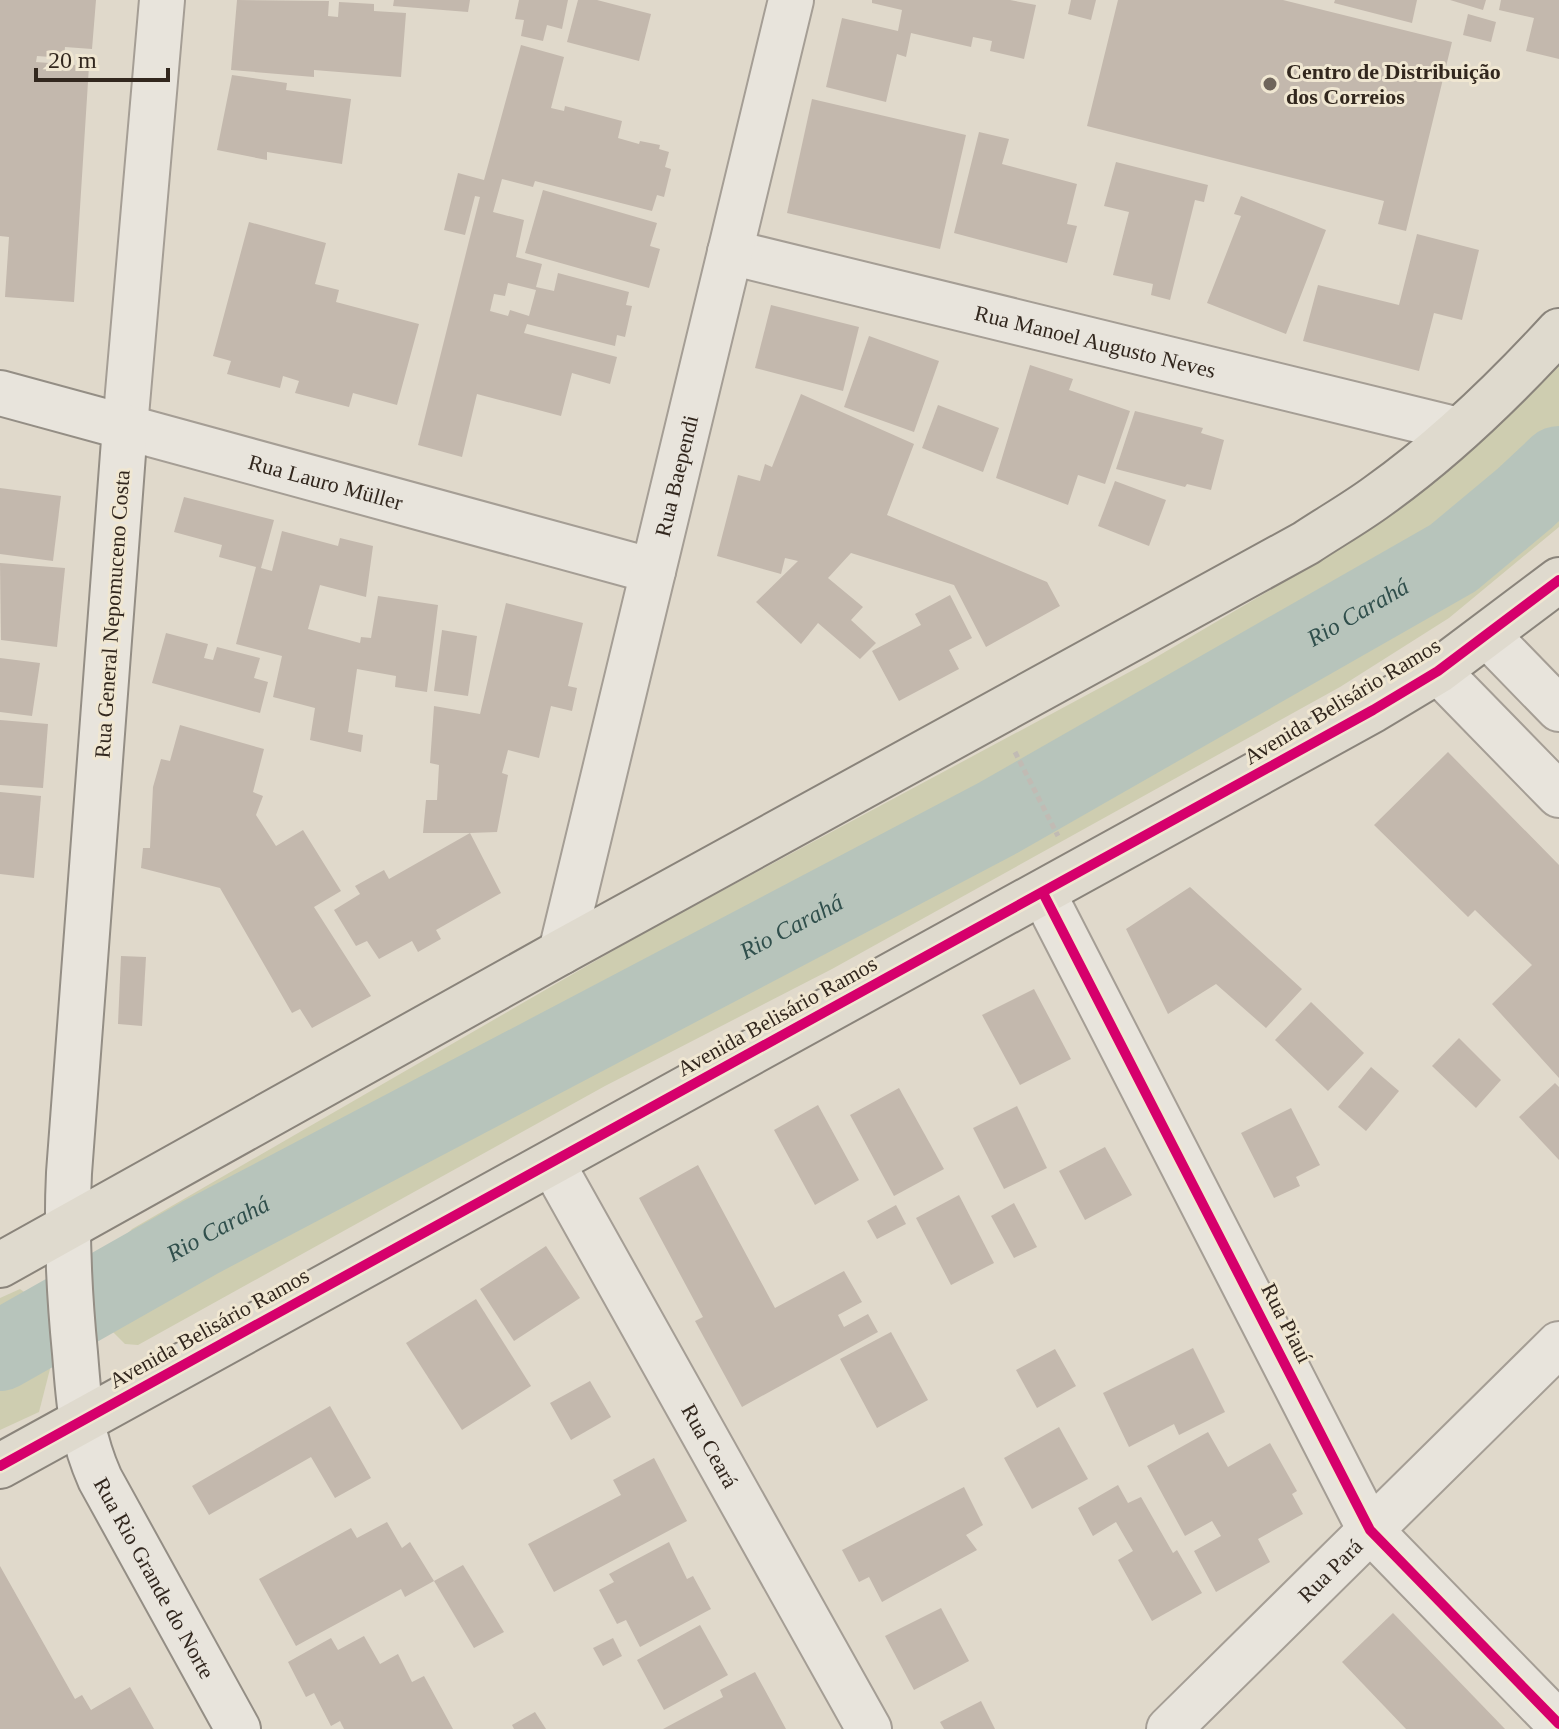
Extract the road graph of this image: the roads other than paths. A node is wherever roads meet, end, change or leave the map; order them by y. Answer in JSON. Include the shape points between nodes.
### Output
{"nodes":[{"id":1,"x":162,"y":0,"type":"edge"},
{"id":2,"x":791,"y":0,"type":"edge"},
{"id":3,"x":730,"y":252,"type":"junction"},
{"id":4,"x":1559,"y":331,"type":"edge"},
{"id":5,"x":0,"y":393,"type":"edge"},
{"id":6,"x":125,"y":427,"type":"junction"},
{"id":7,"x":1459,"y":430,"type":"junction"},
{"id":8,"x":653,"y":571,"type":"junction"},
{"id":9,"x":1559,"y":580,"type":"edge"},
{"id":10,"x":1487,"y":635,"type":"junction"},
{"id":11,"x":1438,"y":671,"type":"junction"},
{"id":12,"x":1559,"y":709,"type":"edge"},
{"id":13,"x":1559,"y":795,"type":"edge"},
{"id":14,"x":1043,"y":893,"type":"junction"},
{"id":15,"x":561,"y":952,"type":"junction"},
{"id":16,"x":552,"y":1163,"type":"junction"},
{"id":17,"x":66,"y":1228,"type":"junction"},
{"id":18,"x":0,"y":1265,"type":"edge"},
{"id":19,"x":67,"y":1270,"type":"joint"},
{"id":20,"x":1559,"y":1344,"type":"edge"},
{"id":21,"x":79,"y":1403,"type":"junction"},
{"id":22,"x":0,"y":1466,"type":"edge"},
{"id":23,"x":1370,"y":1530,"type":"junction"},
{"id":24,"x":1559,"y":1724,"type":"edge"},
{"id":25,"x":238,"y":1729,"type":"edge"},
{"id":26,"x":869,"y":1729,"type":"edge"},
{"id":27,"x":1169,"y":1729,"type":"edge"}],
"edges":[{"from":1,"to":6,"type":"street","name":"Rua General Nepomuceno Costa"},
{"from":2,"to":3,"type":"street","name":"Rua Baependi"},
{"from":3,"to":7,"type":"street","name":"Rua Manoel Augusto Neves"},
{"from":3,"to":8,"type":"street","name":"Rua Baependi"},
{"from":4,"to":7,"type":"main road"},
{"from":5,"to":6,"type":"street","name":"Rua Lauro Müller"},
{"from":6,"to":8,"type":"street","name":"Rua Lauro Müller"},
{"from":6,"to":17,"type":"street","name":"Rua General Nepomuceno Costa"},
{"from":7,"to":15,"type":"main road","via":[[1380,495],[1306,543]]},
{"from":8,"to":15,"type":"street","name":"Rua Baependi"},
{"from":9,"to":10,"type":"main road","name":"Avenida Belisário Ramos"},
{"from":10,"to":11,"type":"main road","name":"Avenida Belisário Ramos"},
{"from":10,"to":12,"type":"street"},
{"from":11,"to":13,"type":"street"},
{"from":11,"to":14,"type":"main road","name":"Avenida Belisário Ramos"},
{"from":14,"to":16,"type":"main road","name":"Avenida Belisário Ramos"},
{"from":14,"to":23,"type":"street","name":"Rua Piauí"},
{"from":15,"to":17,"type":"main road"},
{"from":16,"to":21,"type":"main road","name":"Avenida Belisário Ramos"},
{"from":16,"to":26,"type":"street","name":"Rua Ceará"},
{"from":17,"to":18,"type":"main road"},
{"from":17,"to":19,"type":"street","name":"Rua General Nepomuceno Costa"},
{"from":19,"to":21,"type":"street","name":"Rua Rio Grande do Norte"},
{"from":20,"to":23,"type":"street","name":"Rua Pará"},
{"from":21,"to":22,"type":"main road","name":"Avenida Belisário Ramos"},
{"from":21,"to":25,"type":"street","name":"Rua Rio Grande do Norte","via":[[87,1450],[100,1479]]},
{"from":23,"to":24,"type":"street","name":"Rua Piauí"},
{"from":23,"to":27,"type":"street","name":"Rua Pará"}]}
